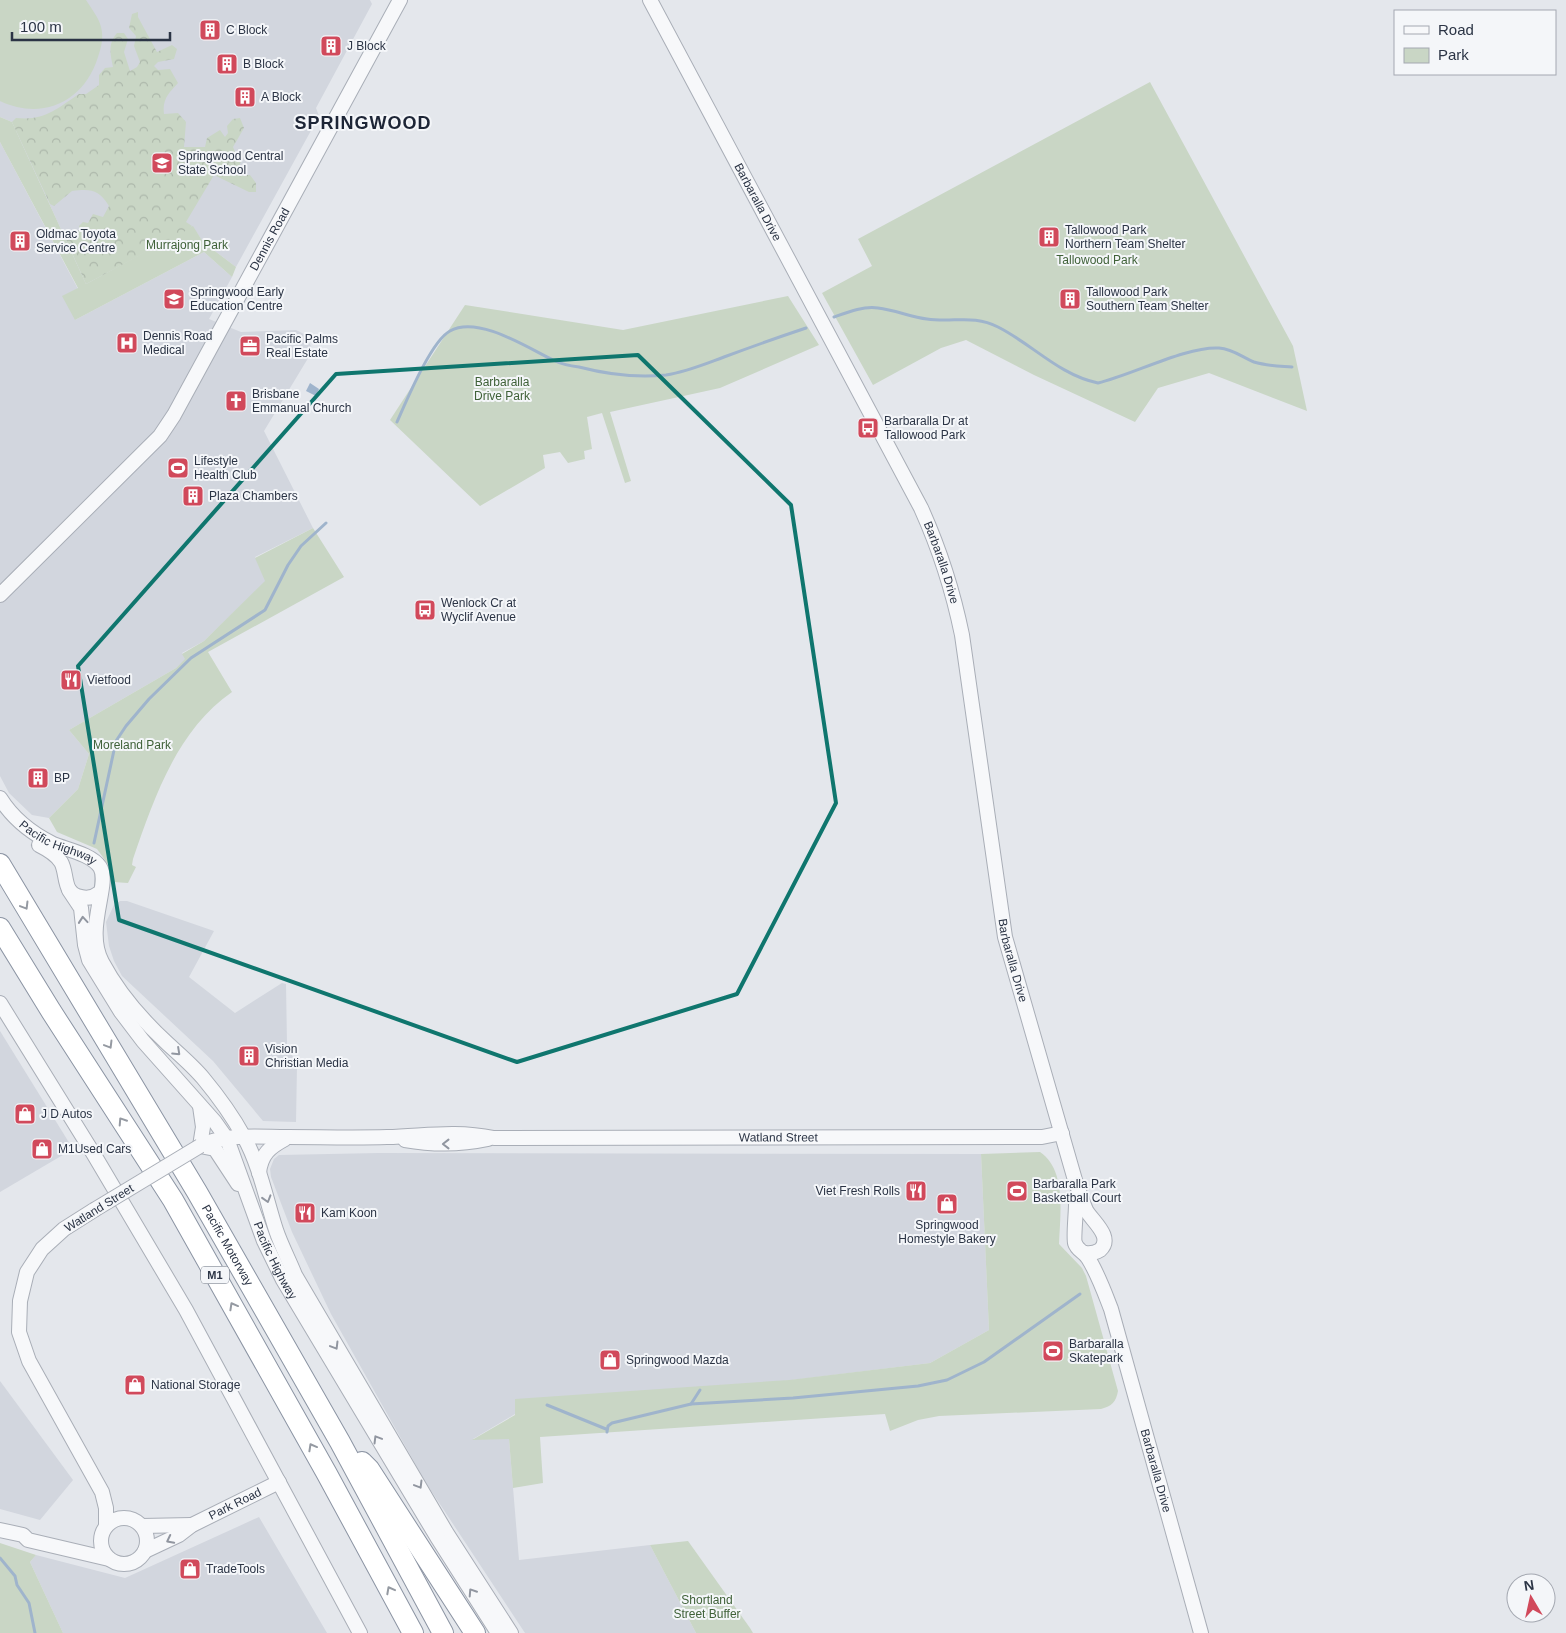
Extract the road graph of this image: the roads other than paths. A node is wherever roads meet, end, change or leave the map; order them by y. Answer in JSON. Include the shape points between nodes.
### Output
{"nodes":[{"id":1,"x":400,"y":0,"type":"edge"},
{"id":2,"x":650,"y":0,"type":"edge"},
{"id":3,"x":0,"y":596,"type":"edge"},
{"id":4,"x":0,"y":798,"type":"edge"},
{"id":5,"x":0,"y":811,"type":"edge"},
{"id":6,"x":0,"y":864,"type":"edge"},
{"id":7,"x":69,"y":890,"type":"junction"},
{"id":8,"x":99,"y":893,"type":"junction"},
{"id":9,"x":0,"y":928,"type":"edge"},
{"id":10,"x":0,"y":1003,"type":"edge"},
{"id":11,"x":200,"y":1106,"type":"junction"},
{"id":12,"x":1062,"y":1133,"type":"junction"},
{"id":13,"x":244,"y":1137,"type":"junction"},
{"id":14,"x":288,"y":1137,"type":"junction"},
{"id":15,"x":227,"y":1139,"type":"junction"},
{"id":16,"x":200,"y":1146,"type":"junction"},
{"id":17,"x":259,"y":1173,"type":"junction"},
{"id":18,"x":1075,"y":1180,"type":"junction"},
{"id":19,"x":252,"y":1203,"type":"junction"},
{"id":20,"x":1096,"y":1225,"type":"junction"},
{"id":21,"x":1076,"y":1232,"type":"junction"},
{"id":22,"x":1100,"y":1250,"type":"junction"},
{"id":23,"x":1085,"y":1253,"type":"junction"},
{"id":24,"x":1111,"y":1308,"type":"junction"},
{"id":25,"x":340,"y":1442,"type":"junction"},
{"id":26,"x":279,"y":1482,"type":"junction"},
{"id":27,"x":102,"y":1492,"type":"junction"},
{"id":28,"x":136,"y":1522,"type":"junction"},
{"id":29,"x":192,"y":1524,"type":"junction"},
{"id":30,"x":104,"y":1528,"type":"junction"},
{"id":31,"x":0,"y":1530,"type":"edge"},
{"id":32,"x":23,"y":1535,"type":"junction"},
{"id":33,"x":145,"y":1551,"type":"junction"},
{"id":34,"x":109,"y":1559,"type":"junction"},
{"id":35,"x":360,"y":1633,"type":"edge"},
{"id":36,"x":413,"y":1633,"type":"edge"},
{"id":37,"x":443,"y":1633,"type":"edge"},
{"id":38,"x":475,"y":1633,"type":"edge"},
{"id":39,"x":498,"y":1633,"type":"edge"},
{"id":40,"x":511,"y":1633,"type":"edge"},
{"id":41,"x":1201,"y":1633,"type":"edge"}],
"edges":[{"from":1,"to":3,"type":"street","name":"Dennis Road","via":[[160,436]]},
{"from":2,"to":12,"type":"street","name":"Barbaralla Drive","via":[[921,508],[936,542],[955,600],[962,636],[1005,938]]},
{"from":4,"to":8,"type":"street","name":"Pacific Highway","via":[[14,816],[34,833],[95,862],[104,878]]},
{"from":5,"to":7,"type":"street","name":"Pacific Highway","via":[[19,831],[59,859]]},
{"from":6,"to":25,"type":"highway","name":"Pacific Motorway","number":"M1","one_way":true,"via":[[197,1192]]},
{"from":7,"to":8,"type":"street","via":[[81,898]]},
{"from":11,"to":7,"type":"street","name":"Pacific Highway","one_way":true,"via":[[143,1041],[94,968],[86,949],[81,908]]},
{"from":8,"to":13,"type":"street","name":"Pacific Highway","one_way":true,"via":[[95,938],[104,965],[132,1008],[202,1076]]},
{"from":36,"to":9,"type":"highway","name":"Pacific Motorway","number":"M1","one_way":true,"via":[[173,1200]]},
{"from":10,"to":26,"type":"street","via":[[94,1153],[186,1310]]},
{"from":11,"to":15,"type":"street","name":"Pacific Highway"},
{"from":11,"to":16,"type":"street","via":[[203,1127]]},
{"from":12,"to":14,"type":"street","name":"Watland Street","via":[[1042,1137],[494,1138],[446,1132],[390,1137]]},
{"from":12,"to":18,"type":"street","name":"Barbaralla Drive"},
{"from":13,"to":14,"type":"street","name":"Watland Street"},
{"from":13,"to":15,"type":"street","name":"Watland Street"},
{"from":13,"to":17,"type":"street","name":"Pacific Highway"},
{"from":14,"to":17,"type":"street","via":[[270,1147],[260,1163]]},
{"from":15,"to":16,"type":"street","name":"Watland Street"},
{"from":15,"to":19,"type":"street","name":"Pacific Highway"},
{"from":16,"to":19,"type":"street","via":[[215,1149],[235,1178],[244,1199]]},
{"from":16,"to":27,"type":"street","name":"Watland Street","bridge":true,"via":[[64,1228],[42,1249],[27,1272],[20,1301],[19,1332],[29,1361]]},
{"from":17,"to":40,"type":"street","name":"Pacific Highway","one_way":true,"via":[[295,1275],[446,1532]]},
{"from":18,"to":20,"type":"street","name":"Barbaralla Drive"},
{"from":18,"to":21,"type":"street","name":"Barbaralla Drive"},
{"from":39,"to":19,"type":"street","name":"Pacific Highway","one_way":true,"via":[[284,1280],[264,1241]]},
{"from":20,"to":21,"type":"street","via":[[1082,1225]]},
{"from":20,"to":22,"type":"street","name":"Barbaralla Drive","via":[[1104,1239]]},
{"from":21,"to":23,"type":"street","name":"Barbaralla Drive","via":[[1077,1247]]},
{"from":22,"to":23,"type":"street"},
{"from":22,"to":24,"type":"street","name":"Barbaralla Drive"},
{"from":23,"to":24,"type":"street","name":"Barbaralla Drive","via":[[1100,1278]]},
{"from":24,"to":41,"type":"street","name":"Barbaralla Drive"},
{"from":25,"to":37,"type":"highway","name":"Pacific Motorway","number":"M1"},
{"from":25,"to":38,"type":"highway","via":[[369,1469]]},
{"from":26,"to":29,"type":"street","name":"Park Road"},
{"from":26,"to":35,"type":"street"},
{"from":27,"to":28,"type":"street","name":"Watland Street"},
{"from":27,"to":30,"type":"street","name":"Watland Street","via":[[106,1508]]},
{"from":28,"to":29,"type":"street","name":"Park Road"},
{"from":28,"to":30,"type":"street","via":[[122,1517]]},
{"from":28,"to":33,"type":"street","via":[[147,1536]]},
{"from":29,"to":33,"type":"street","name":"Park Road","one_way":true,"via":[[179,1535]]},
{"from":30,"to":32,"type":"street","via":[[84,1544],[29,1533]]},
{"from":30,"to":34,"type":"street","via":[[100,1543]]},
{"from":31,"to":32,"type":"street"},
{"from":32,"to":34,"type":"street","via":[[28,1540]]},
{"from":33,"to":34,"type":"street","via":[[135,1561],[126,1564]]}]}
